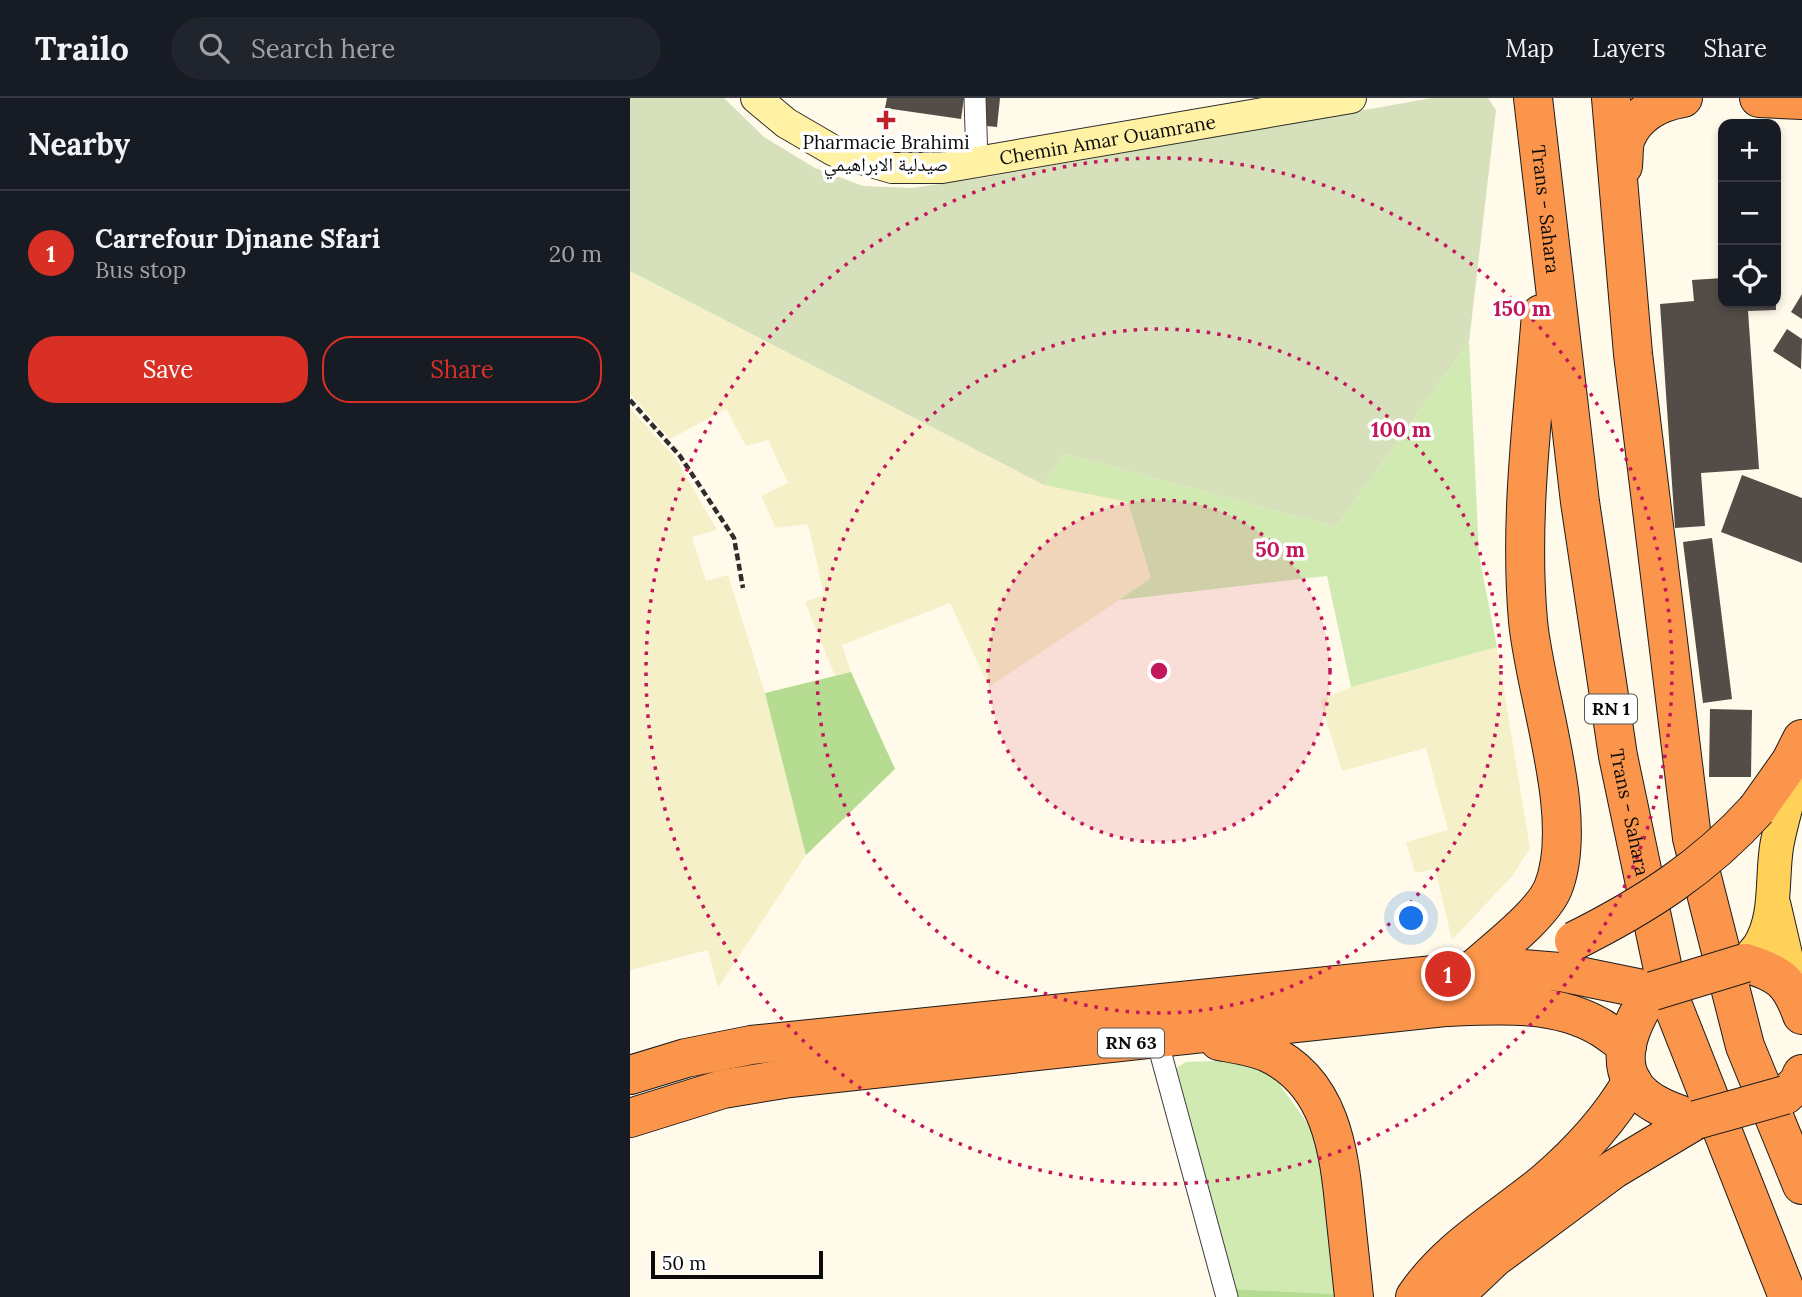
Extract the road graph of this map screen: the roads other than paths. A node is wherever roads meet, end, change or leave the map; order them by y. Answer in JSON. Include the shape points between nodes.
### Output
{"nodes":[{"id":1,"x":757,"y":98,"type":"edge"},
{"id":2,"x":975,"y":98,"type":"edge"},
{"id":3,"x":1351,"y":98,"type":"edge"},
{"id":4,"x":1509,"y":98,"type":"edge"},
{"id":5,"x":1533,"y":98,"type":"edge"},
{"id":6,"x":1611,"y":98,"type":"edge"},
{"id":7,"x":1683,"y":98,"type":"edge"},
{"id":8,"x":1759,"y":98,"type":"edge"},
{"id":9,"x":1802,"y":100,"type":"edge"},
{"id":10,"x":977,"y":162,"type":"junction"},
{"id":11,"x":1539,"y":162,"type":"junction"},
{"id":12,"x":1619,"y":195,"type":"junction"},
{"id":13,"x":1548,"y":232,"type":"junction"},
{"id":14,"x":1802,"y":739,"type":"edge"},
{"id":15,"x":1802,"y":752,"type":"edge"},
{"id":16,"x":1773,"y":900,"type":"junction"},
{"id":17,"x":1745,"y":963,"type":"junction"},
{"id":18,"x":1472,"y":971,"type":"junction"},
{"id":19,"x":1653,"y":991,"type":"junction"},
{"id":20,"x":1798,"y":1003,"type":"edge"},
{"id":21,"x":1171,"y":1038,"type":"junction"},
{"id":22,"x":1629,"y":1064,"type":"junction"},
{"id":23,"x":630,"y":1075,"type":"edge"},
{"id":24,"x":1796,"y":1089,"type":"edge"},
{"id":25,"x":630,"y":1118,"type":"edge"},
{"id":26,"x":1696,"y":1121,"type":"junction"},
{"id":27,"x":1802,"y":1185,"type":"edge"},
{"id":28,"x":1227,"y":1297,"type":"edge"},
{"id":29,"x":1354,"y":1297,"type":"edge"},
{"id":30,"x":1415,"y":1297,"type":"edge"},
{"id":31,"x":1453,"y":1297,"type":"edge"},
{"id":32,"x":1788,"y":1297,"type":"edge"}],
"edges":[{"from":1,"to":10,"type":"main road","name":"Chemin Amar Ouamrane","via":[[786,123],[834,151],[880,165],[942,168]]},
{"from":2,"to":10,"type":"street"},
{"from":3,"to":10,"type":"main road","name":"Chemin Amar Ouamrane"},
{"from":4,"to":11,"type":"highway","via":[[1522,117]]},
{"from":5,"to":11,"type":"highway","name":"Trans - Sahara","number":"RN 1"},
{"from":6,"to":12,"type":"highway"},
{"from":7,"to":12,"type":"highway","via":[[1666,101],[1643,114],[1626,139]]},
{"from":8,"to":9,"type":"highway"},
{"from":11,"to":13,"type":"highway","name":"Trans - Sahara","number":"RN 1"},
{"from":12,"to":27,"type":"highway","via":[[1633,354],[1692,838],[1745,1046]]},
{"from":13,"to":18,"type":"highway","via":[[1526,520],[1528,622],[1561,805],[1560,853],[1553,888],[1542,905]]},
{"from":13,"to":32,"type":"highway","name":"Trans - Sahara","number":"RN 1","via":[[1580,502],[1618,756],[1668,993]]},
{"from":14,"to":18,"type":"highway","bridge":true,"via":[[1756,810],[1706,860],[1616,920],[1574,941]]},
{"from":15,"to":16,"type":"main road","via":[[1777,848]]},
{"from":16,"to":17,"type":"main road","via":[[1760,945]]},
{"from":16,"to":20,"type":"main road"},
{"from":17,"to":19,"type":"highway","number":"RN 63","bridge":true},
{"from":17,"to":20,"type":"highway","via":[[1779,978]]},
{"from":18,"to":19,"type":"highway","number":"RN 63","via":[[1560,972]]},
{"from":18,"to":23,"type":"highway","number":"RN 63","via":[[751,1045]]},
{"from":19,"to":22,"type":"highway","via":[[1633,1024]]},
{"from":21,"to":22,"type":"highway","number":"RN 63","via":[[1432,1009],[1534,1007],[1573,1015],[1600,1027]]},
{"from":21,"to":25,"type":"highway","number":"RN 63","via":[[790,1078],[723,1089]]},
{"from":21,"to":28,"type":"street"},
{"from":21,"to":29,"type":"highway","via":[[1243,1045],[1268,1053],[1315,1092],[1330,1122],[1339,1157]]},
{"from":22,"to":26,"type":"highway","number":"RN 63","via":[[1647,1098]]},
{"from":22,"to":30,"type":"highway","via":[[1601,1128],[1542,1184],[1466,1241]]},
{"from":24,"to":26,"type":"highway","bridge":true},
{"from":26,"to":31,"type":"highway","via":[[1605,1176],[1494,1258]]}]}
